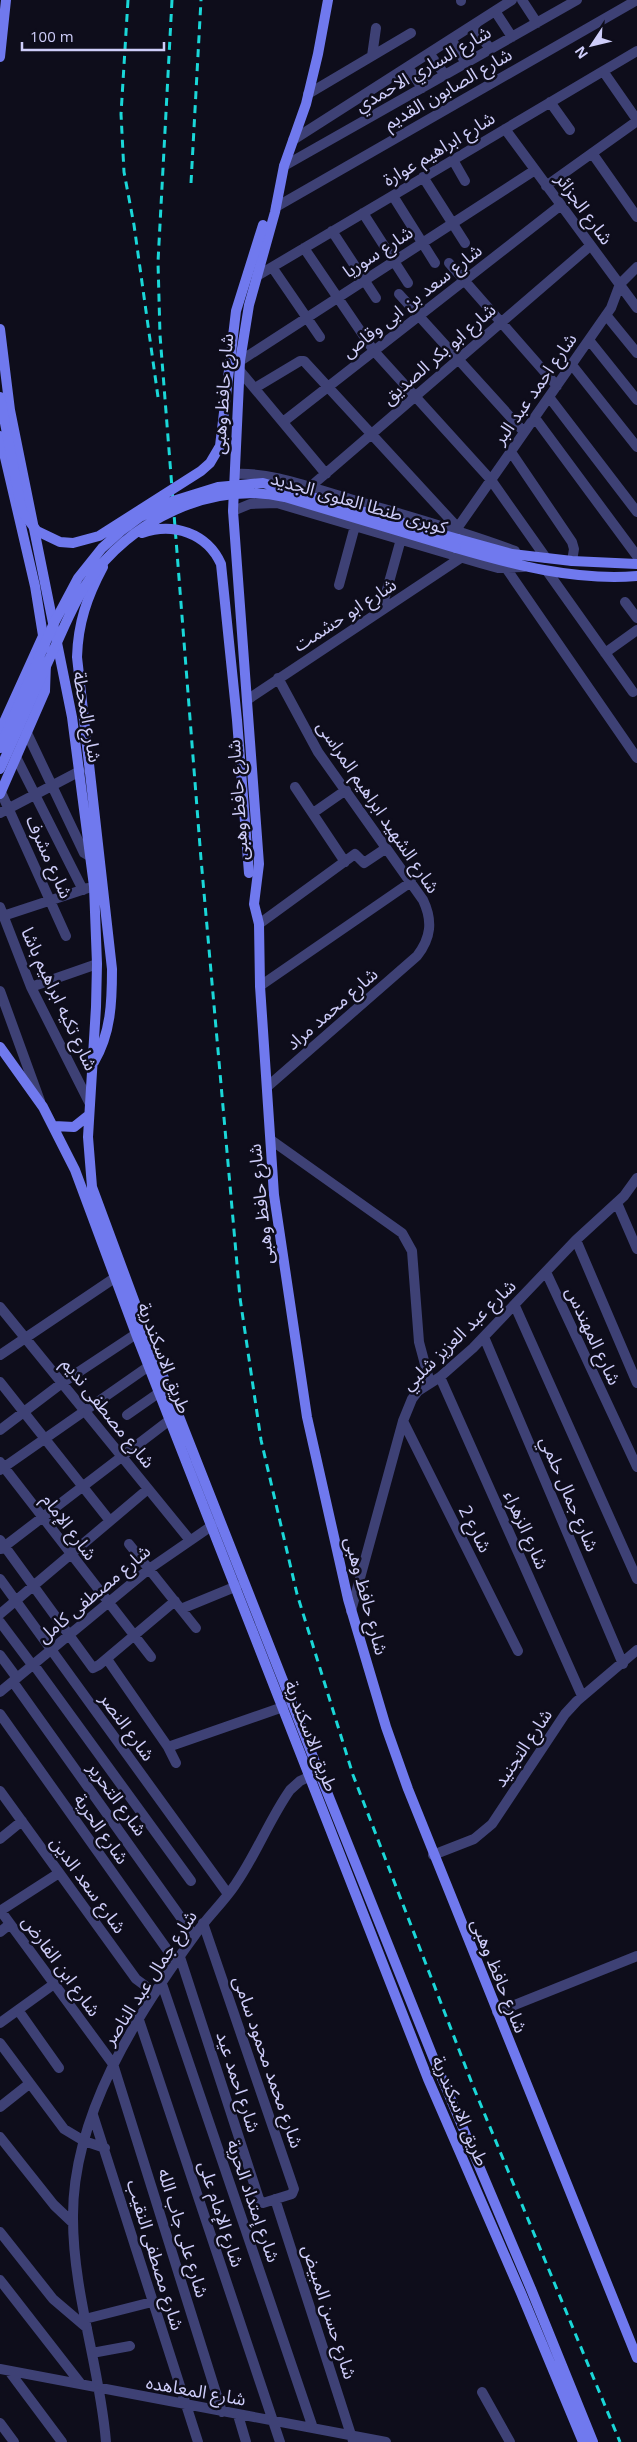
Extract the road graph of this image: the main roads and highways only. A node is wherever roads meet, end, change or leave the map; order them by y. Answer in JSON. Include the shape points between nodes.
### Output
{"nodes":[{"id":1,"x":6,"y":0,"type":"edge"},
{"id":2,"x":328,"y":0,"type":"edge"},
{"id":3,"x":0,"y":57,"type":"edge"},
{"id":4,"x":281,"y":179,"type":"junction"},
{"id":5,"x":0,"y":329,"type":"edge"},
{"id":6,"x":0,"y":396,"type":"edge"},
{"id":7,"x":0,"y":436,"type":"edge"},
{"id":8,"x":457,"y":536,"type":"junction"},
{"id":9,"x":129,"y":539,"type":"junction"},
{"id":10,"x":109,"y":556,"type":"junction"},
{"id":11,"x":637,"y":564,"type":"edge"},
{"id":12,"x":637,"y":576,"type":"edge"},
{"id":13,"x":44,"y":635,"type":"junction"},
{"id":14,"x":65,"y":682,"type":"junction"},
{"id":15,"x":47,"y":684,"type":"junction"},
{"id":16,"x":0,"y":731,"type":"edge"},
{"id":17,"x":0,"y":748,"type":"edge"},
{"id":18,"x":0,"y":769,"type":"edge"},
{"id":19,"x":0,"y":793,"type":"edge"},
{"id":20,"x":254,"y":904,"type":"junction"},
{"id":21,"x":0,"y":1047,"type":"edge"},
{"id":22,"x":92,"y":1065,"type":"junction"},
{"id":23,"x":90,"y":1109,"type":"junction"},
{"id":24,"x":54,"y":1126,"type":"junction"},
{"id":25,"x":467,"y":2138,"type":"junction"},
{"id":26,"x":455,"y":2140,"type":"junction"},
{"id":27,"x":474,"y":2154,"type":"junction"},
{"id":28,"x":463,"y":2160,"type":"junction"},
{"id":29,"x":637,"y":2358,"type":"edge"},
{"id":30,"x":583,"y":2442,"type":"edge"},
{"id":31,"x":593,"y":2442,"type":"edge"}],
"edges":[{"from":1,"to":3,"type":"main road"},
{"from":2,"to":4,"type":"main road","name":"شارع حافظ وهبى","via":[[308,94]]},
{"from":4,"to":6,"type":"main road","bridge":true,"via":[[236,311],[220,446],[210,463],[99,536],[73,543],[60,542],[37,531],[22,512]]},
{"from":4,"to":20,"type":"main road","name":"شارع حافظ وهبى","via":[[244,326],[234,474],[233,511],[259,864]]},
{"from":5,"to":14,"type":"main road","name":"شارع المحطة","via":[[10,410]]},
{"from":7,"to":13,"type":"main road"},
{"from":8,"to":9,"type":"main road","name":"كوبرى طنطا العلوى الجديد","bridge":true,"via":[[256,492],[220,495],[191,503],[162,516]]},
{"from":8,"to":11,"type":"main road","name":"كوبرى طنطا العلوى الجديد","via":[[497,551],[527,556]]},
{"from":8,"to":12,"type":"main road","name":"كوبرى طنطا العلوى الجديد","via":[[525,567]]},
{"from":8,"to":17,"type":"main road","name":"كوبرى طنطا العلوى الجديد","bridge":true,"via":[[264,483],[218,487],[173,501],[140,517],[121,531],[102,548],[78,578],[53,625]]},
{"from":9,"to":10,"type":"main road","name":"كوبرى طنطا العلوى الجديد","bridge":true},
{"from":9,"to":20,"type":"main road","bridge":true,"via":[[161,528],[184,531],[209,545],[221,564]]},
{"from":10,"to":18,"type":"main road","name":"كوبرى طنطا العلوى الجديد","bridge":true,"via":[[76,600]]},
{"from":10,"to":22,"type":"main road","bridge":true,"via":[[85,603],[77,639],[112,969],[110,1017]]},
{"from":13,"to":15,"type":"main road"},
{"from":13,"to":16,"type":"main road"},
{"from":14,"to":15,"type":"main road","via":[[56,680]]},
{"from":14,"to":22,"type":"main road","name":"شارع المحطة","via":[[94,886],[97,964]]},
{"from":15,"to":19,"type":"main road"},
{"from":20,"to":29,"type":"main road","name":"شارع حافظ وهبى","via":[[258,924],[274,1195],[307,1417],[351,1611],[386,1727],[433,1855]]},
{"from":21,"to":24,"type":"main road","name":"طريق الاسكندرية"},
{"from":22,"to":23,"type":"main road","name":"شارع المحطة"},
{"from":23,"to":24,"type":"main road","via":[[74,1127]]},
{"from":23,"to":25,"type":"main road","name":"طريق الاسكندرية","via":[[88,1154],[97,1203],[319,1772]]},
{"from":24,"to":26,"type":"main road","name":"طريق الاسكندرية","via":[[75,1170],[309,1776]]},
{"from":25,"to":26,"type":"main road"},
{"from":25,"to":27,"type":"main road","name":"طريق الاسكندرية"},
{"from":26,"to":28,"type":"main road","name":"طريق الاسكندرية"},
{"from":27,"to":28,"type":"main road"},
{"from":27,"to":31,"type":"main road","name":"طريق الاسكندرية"},
{"from":28,"to":30,"type":"main road","name":"طريق الاسكندرية"}]}
